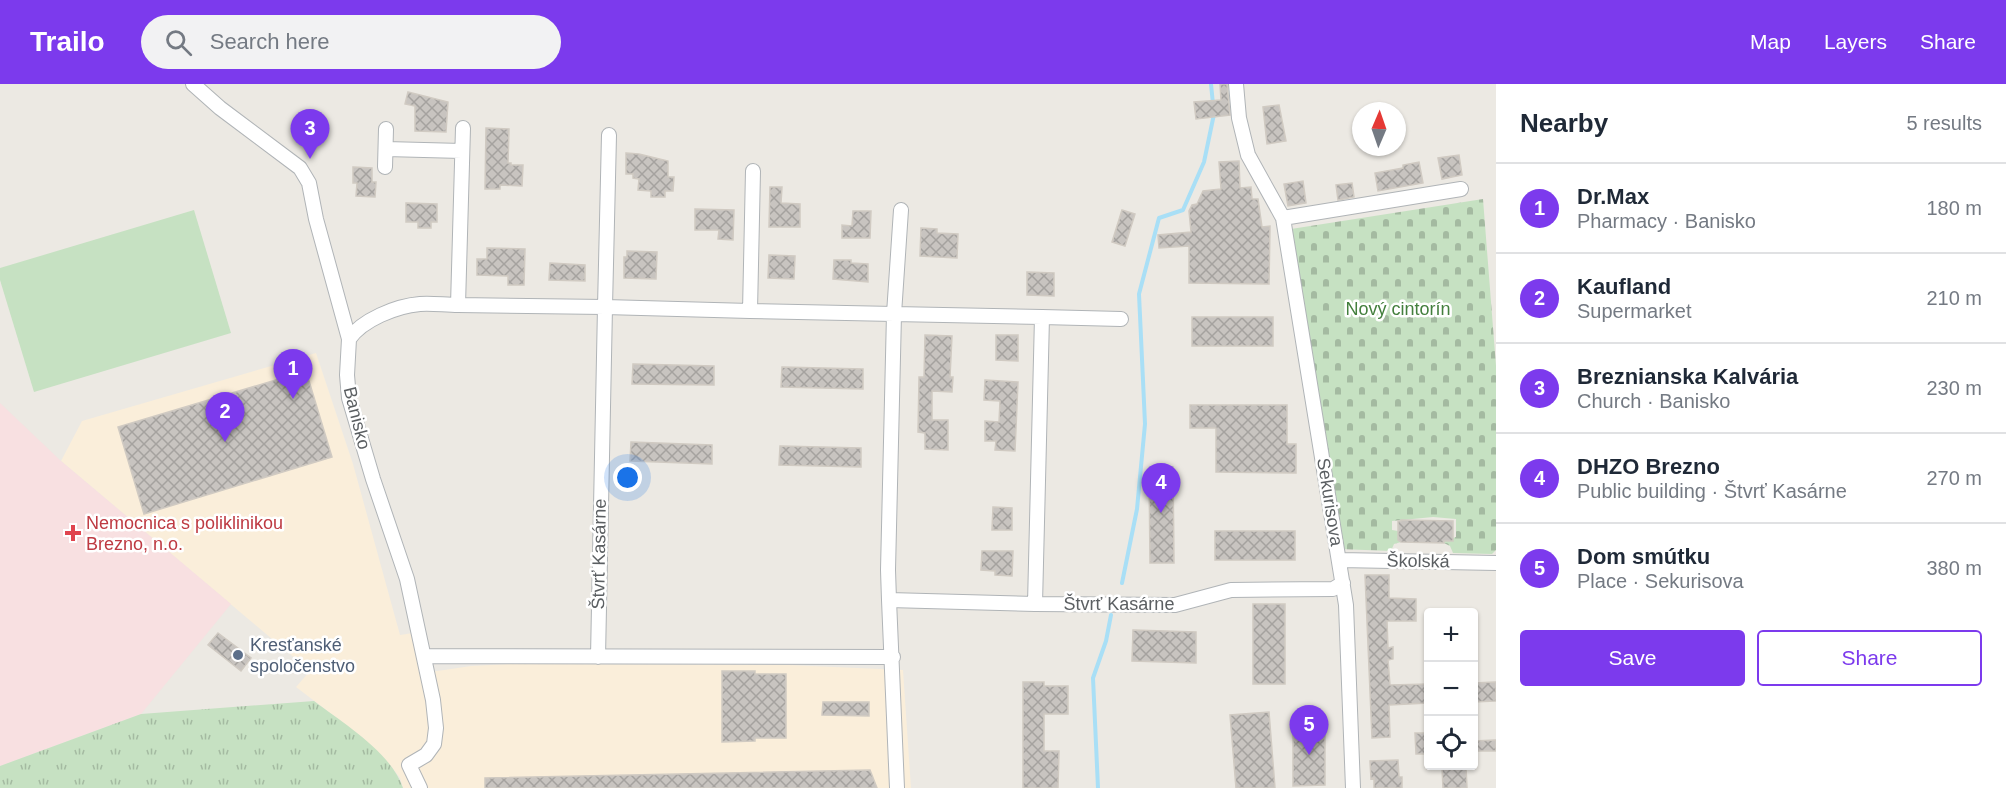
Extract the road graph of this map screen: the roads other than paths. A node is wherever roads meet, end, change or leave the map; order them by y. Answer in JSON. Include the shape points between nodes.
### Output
{"nodes":[{"id":1,"x":194,"y":84,"type":"edge"},
{"id":2,"x":1236,"y":84,"type":"edge"},
{"id":3,"x":463,"y":128,"type":"dead end"},
{"id":4,"x":386,"y":129,"type":"dead end"},
{"id":5,"x":609,"y":135,"type":"dead end"},
{"id":6,"x":386,"y":149,"type":"junction"},
{"id":7,"x":462,"y":150,"type":"junction"},
{"id":8,"x":385,"y":167,"type":"dead end"},
{"id":9,"x":753,"y":171,"type":"dead end"},
{"id":10,"x":1461,"y":189,"type":"dead end"},
{"id":11,"x":901,"y":210,"type":"dead end"},
{"id":12,"x":1283,"y":218,"type":"junction"},
{"id":13,"x":458,"y":305,"type":"junction"},
{"id":14,"x":604,"y":307,"type":"junction"},
{"id":15,"x":750,"y":311,"type":"junction"},
{"id":16,"x":894,"y":314,"type":"junction"},
{"id":17,"x":1041,"y":317,"type":"junction"},
{"id":18,"x":1121,"y":319,"type":"dead end"},
{"id":19,"x":350,"y":339,"type":"junction"},
{"id":20,"x":1340,"y":560,"type":"junction"},
{"id":21,"x":1496,"y":563,"type":"edge"},
{"id":22,"x":1343,"y":583,"type":"junction"},
{"id":23,"x":889,"y":600,"type":"junction"},
{"id":24,"x":1035,"y":604,"type":"junction"},
{"id":25,"x":425,"y":656,"type":"junction"},
{"id":26,"x":598,"y":657,"type":"junction"},
{"id":27,"x":893,"y":657,"type":"junction"},
{"id":28,"x":420,"y":788,"type":"edge"},
{"id":29,"x":897,"y":788,"type":"edge"},
{"id":30,"x":1353,"y":788,"type":"edge"}],
"edges":[{"from":1,"to":19,"type":"street","name":"Banisko","via":[[305,174]]},
{"from":2,"to":12,"type":"street","name":"Sekurisova","via":[[1248,155]]},
{"from":3,"to":7,"type":"street"},
{"from":4,"to":6,"type":"street"},
{"from":5,"to":14,"type":"street","name":"Štvrť Kasárne"},
{"from":6,"to":7,"type":"street"},
{"from":6,"to":8,"type":"street"},
{"from":7,"to":13,"type":"street"},
{"from":9,"to":15,"type":"street"},
{"from":10,"to":12,"type":"street"},
{"from":11,"to":16,"type":"street"},
{"from":12,"to":20,"type":"street","name":"Sekurisova"},
{"from":13,"to":14,"type":"street"},
{"from":13,"to":19,"type":"street","via":[[418,304],[373,317]]},
{"from":14,"to":15,"type":"street"},
{"from":14,"to":26,"type":"street","name":"Štvrť Kasárne"},
{"from":15,"to":16,"type":"street"},
{"from":16,"to":17,"type":"street"},
{"from":16,"to":23,"type":"street"},
{"from":17,"to":18,"type":"street"},
{"from":17,"to":24,"type":"street"},
{"from":19,"to":25,"type":"street","name":"Banisko","via":[[349,398],[407,579]]},
{"from":20,"to":21,"type":"street","name":"Školská"},
{"from":20,"to":22,"type":"street","name":"Sekurisova"},
{"from":22,"to":24,"type":"street","name":"Štvrť Kasárne","via":[[1333,589],[1230,590],[1174,605]]},
{"from":22,"to":30,"type":"street","name":"Sekurisova"},
{"from":23,"to":24,"type":"street","name":"Štvrť Kasárne"},
{"from":23,"to":27,"type":"street"},
{"from":25,"to":26,"type":"street"},
{"from":25,"to":28,"type":"street","name":"Banisko","via":[[436,729],[434,744],[426,755],[409,765]]},
{"from":26,"to":27,"type":"street"},
{"from":27,"to":29,"type":"street"}]}
